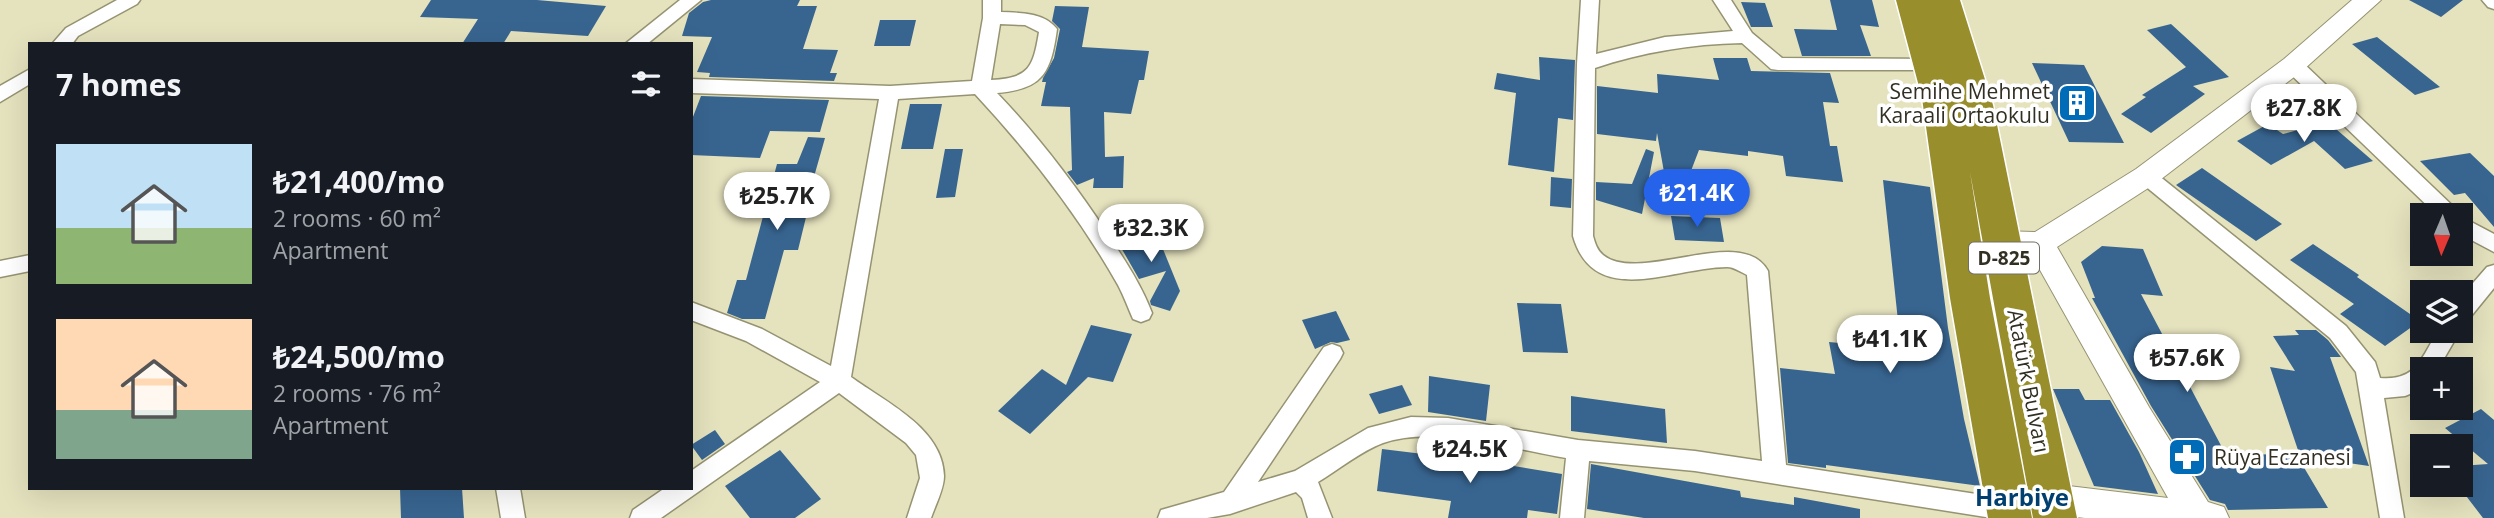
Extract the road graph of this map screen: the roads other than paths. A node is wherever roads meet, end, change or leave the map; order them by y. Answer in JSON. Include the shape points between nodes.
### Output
{"nodes":[{"id":1,"x":131,"y":0,"type":"edge"},
{"id":2,"x":692,"y":0,"type":"edge"},
{"id":3,"x":1590,"y":0,"type":"edge"},
{"id":4,"x":1722,"y":0,"type":"edge"},
{"id":5,"x":1912,"y":0,"type":"edge"},
{"id":6,"x":1944,"y":0,"type":"edge"},
{"id":7,"x":2368,"y":0,"type":"edge"},
{"id":8,"x":992,"y":9,"type":"edge"},
{"id":9,"x":1746,"y":37,"type":"junction"},
{"id":10,"x":63,"y":42,"type":"edge"},
{"id":11,"x":638,"y":42,"type":"edge"},
{"id":12,"x":1586,"y":64,"type":"junction"},
{"id":13,"x":1930,"y":64,"type":"junction"},
{"id":14,"x":2293,"y":65,"type":"junction"},
{"id":15,"x":28,"y":76,"type":"edge"},
{"id":16,"x":693,"y":86,"type":"edge"},
{"id":17,"x":980,"y":86,"type":"junction"},
{"id":18,"x":890,"y":93,"type":"junction"},
{"id":19,"x":0,"y":95,"type":"edge"},
{"id":20,"x":2147,"y":176,"type":"junction"},
{"id":21,"x":2437,"y":203,"type":"edge"},
{"id":22,"x":2473,"y":232,"type":"edge"},
{"id":23,"x":1960,"y":236,"type":"junction"},
{"id":24,"x":2001,"y":243,"type":"junction"},
{"id":25,"x":2040,"y":243,"type":"junction"},
{"id":26,"x":2494,"y":244,"type":"edge"},
{"id":27,"x":28,"y":263,"type":"edge"},
{"id":28,"x":0,"y":269,"type":"edge"},
{"id":29,"x":2494,"y":272,"type":"edge"},
{"id":30,"x":2473,"y":298,"type":"edge"},
{"id":31,"x":693,"y":312,"type":"edge"},
{"id":32,"x":1141,"y":313,"type":"dead end"},
{"id":33,"x":1332,"y":353,"type":"dead end"},
{"id":34,"x":839,"y":381,"type":"junction"},
{"id":35,"x":2410,"y":384,"type":"edge"},
{"id":36,"x":2371,"y":387,"type":"junction"},
{"id":37,"x":1578,"y":450,"type":"junction"},
{"id":38,"x":1775,"y":475,"type":"junction"},
{"id":39,"x":1301,"y":480,"type":"junction"},
{"id":40,"x":693,"y":483,"type":"edge"},
{"id":41,"x":508,"y":490,"type":"edge"},
{"id":42,"x":682,"y":490,"type":"edge"},
{"id":43,"x":1230,"y":503,"type":"junction"},
{"id":44,"x":2054,"y":508,"type":"edge"},
{"id":45,"x":2009,"y":514,"type":"edge"},
{"id":46,"x":513,"y":518,"type":"edge"},
{"id":47,"x":642,"y":518,"type":"edge"},
{"id":48,"x":919,"y":518,"type":"edge"},
{"id":49,"x":1170,"y":518,"type":"edge"},
{"id":50,"x":1320,"y":518,"type":"edge"},
{"id":51,"x":1572,"y":518,"type":"edge"},
{"id":52,"x":2198,"y":518,"type":"edge"},
{"id":53,"x":2212,"y":518,"type":"edge"},
{"id":54,"x":2392,"y":518,"type":"edge"}],
"edges":[{"from":1,"to":10,"type":"street","via":[[72,32]]},
{"from":2,"to":11,"type":"street"},
{"from":3,"to":12,"type":"street"},
{"from":4,"to":9,"type":"street"},
{"from":5,"to":13,"type":"highway","name":"Atatürk Bulvarı","number":"D-825"},
{"from":6,"to":24,"type":"highway","name":"Atatürk Bulvarı","number":"D-825","via":[[1975,105]]},
{"from":7,"to":14,"type":"street"},
{"from":8,"to":17,"type":"street"},
{"from":8,"to":17,"type":"street","via":[[1044,25],[1048,29],[1046,45],[1034,78],[1015,86]]},
{"from":9,"to":12,"type":"street","via":[[1705,36]]},
{"from":9,"to":13,"type":"street","via":[[1778,64]]},
{"from":12,"to":38,"type":"street","via":[[1583,236],[1587,251],[1597,263],[1612,270],[1631,272],[1727,259],[1757,271]]},
{"from":13,"to":23,"type":"highway","name":"Atatürk Bulvarı","number":"D-825"},
{"from":14,"to":20,"type":"street"},
{"from":14,"to":21,"type":"street"},
{"from":15,"to":19,"type":"street"},
{"from":16,"to":18,"type":"street"},
{"from":17,"to":18,"type":"street"},
{"from":17,"to":32,"type":"street","via":[[1080,208],[1134,291]]},
{"from":18,"to":34,"type":"street"},
{"from":20,"to":25,"type":"street"},
{"from":20,"to":36,"type":"street","via":[[2338,332],[2367,369]]},
{"from":22,"to":26,"type":"street"},
{"from":23,"to":24,"type":"highway"},
{"from":23,"to":45,"type":"highway","name":"Atatürk Bulvarı","number":"D-825"},
{"from":24,"to":25,"type":"street"},
{"from":24,"to":44,"type":"highway","name":"Atatürk Bulvarı","number":"D-825"},
{"from":25,"to":52,"type":"street"},
{"from":27,"to":28,"type":"street"},
{"from":29,"to":30,"type":"street"},
{"from":31,"to":34,"type":"street","via":[[754,335]]},
{"from":33,"to":43,"type":"street"},
{"from":34,"to":40,"type":"street"},
{"from":34,"to":48,"type":"street","via":[[914,436],[927,451],[932,478]]},
{"from":35,"to":36,"type":"street","via":[[2396,389]]},
{"from":36,"to":54,"type":"street"},
{"from":37,"to":38,"type":"street"},
{"from":37,"to":39,"type":"street","via":[[1448,428],[1411,427],[1377,435]]},
{"from":37,"to":51,"type":"street"},
{"from":38,"to":45,"type":"street"},
{"from":39,"to":43,"type":"street"},
{"from":39,"to":50,"type":"street","via":[[1312,493]]},
{"from":41,"to":46,"type":"street"},
{"from":42,"to":47,"type":"street"},
{"from":43,"to":49,"type":"street"},
{"from":44,"to":52,"type":"street"},
{"from":52,"to":53,"type":"street"}]}
